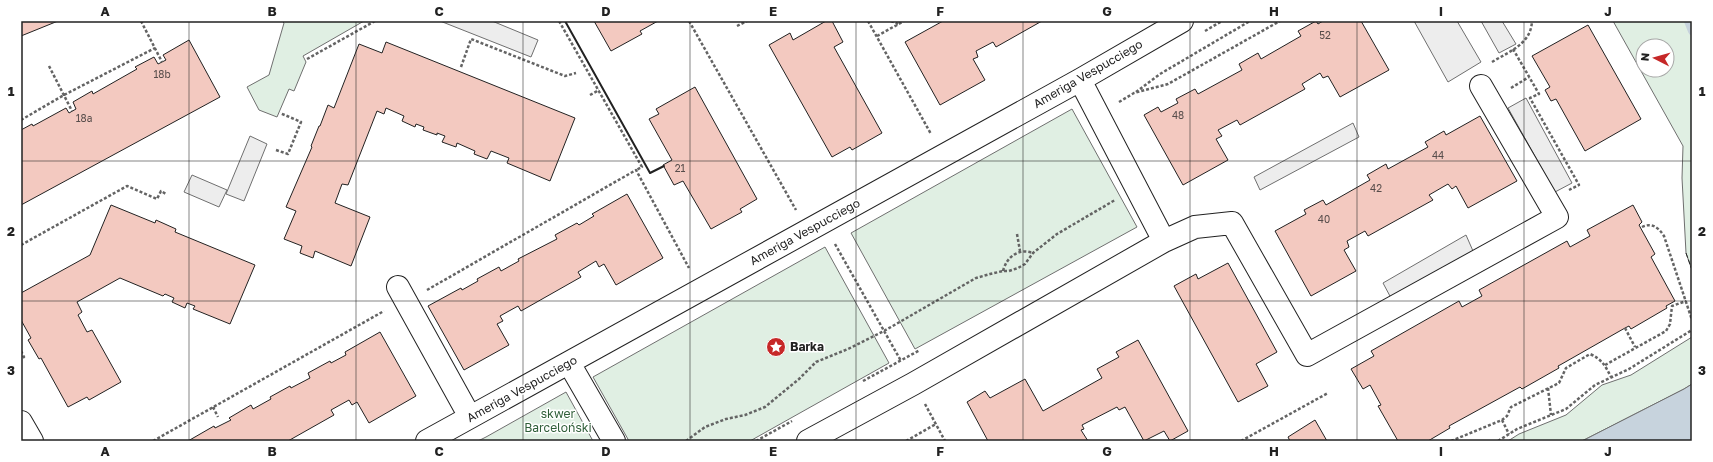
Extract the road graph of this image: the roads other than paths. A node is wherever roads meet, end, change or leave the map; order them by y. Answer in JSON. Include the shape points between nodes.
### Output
{"nodes":[{"id":1,"x":1181,"y":21,"type":"edge"},
{"id":2,"x":1080,"y":80,"type":"junction"},
{"id":3,"x":1481,"y":86,"type":"dead end"},
{"id":4,"x":1164,"y":241,"type":"junction"},
{"id":5,"x":402,"y":294,"type":"road end"},
{"id":6,"x":569,"y":363,"type":"junction"},
{"id":7,"x":470,"y":417,"type":"junction"},
{"id":8,"x":21,"y":422,"type":"edge"},
{"id":9,"x":32,"y":441,"type":"edge"},
{"id":10,"x":427,"y":441,"type":"edge"},
{"id":11,"x":614,"y":441,"type":"edge"},
{"id":12,"x":808,"y":441,"type":"edge"}],
"edges":[{"from":1,"to":2,"type":"street","name":"Ameriga Vespucciego"},
{"from":2,"to":4,"type":"street"},
{"from":2,"to":6,"type":"street","name":"Ameriga Vespucciego"},
{"from":3,"to":4,"type":"street","via":[[1558,216],[1307,355],[1232,223],[1195,227]]},
{"from":4,"to":12,"type":"street"},
{"from":5,"to":7,"type":"street"},
{"from":6,"to":7,"type":"street","name":"Ameriga Vespucciego"},
{"from":6,"to":11,"type":"street"},
{"from":7,"to":10,"type":"street","name":"Ameriga Vespucciego"},
{"from":8,"to":9,"type":"street"}]}
